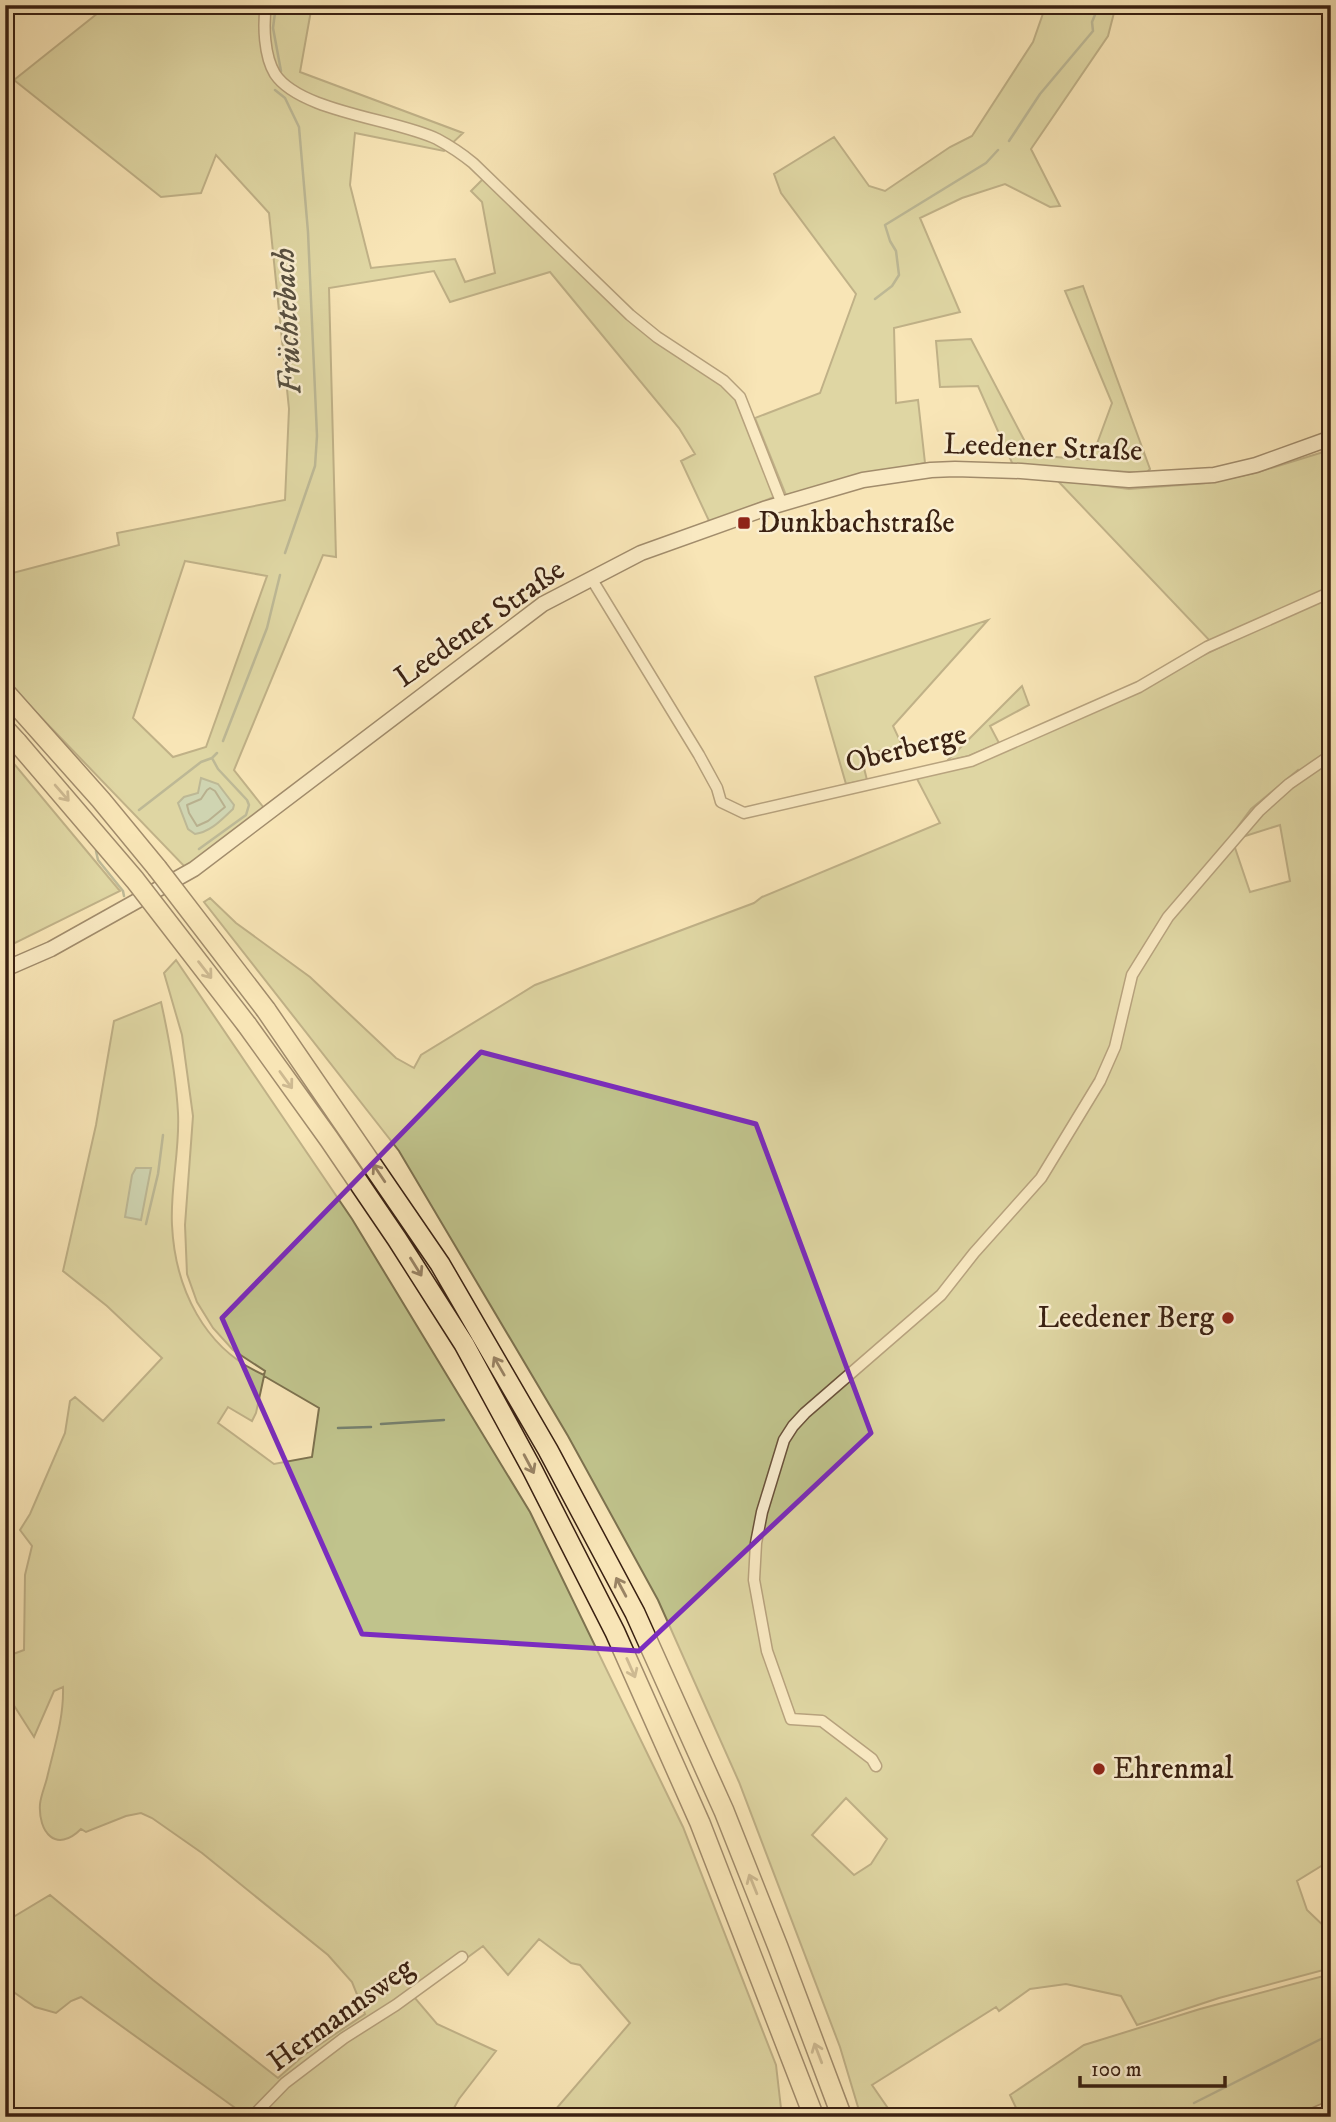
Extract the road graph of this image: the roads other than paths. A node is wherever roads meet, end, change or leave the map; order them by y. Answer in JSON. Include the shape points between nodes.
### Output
{"nodes":[{"id":1,"x":266,"y":5,"type":"edge"},
{"id":2,"x":1331,"y":438,"type":"edge"},
{"id":3,"x":782,"y":504,"type":"junction"},
{"id":4,"x":591,"y":578,"type":"junction"},
{"id":5,"x":1331,"y":592,"type":"edge"},
{"id":6,"x":5,"y":692,"type":"edge"},
{"id":7,"x":11,"y":735,"type":"edge"},
{"id":8,"x":1331,"y":755,"type":"edge"},
{"id":9,"x":5,"y":969,"type":"edge"},
{"id":10,"x":876,"y":1766,"type":"dead end"},
{"id":11,"x":462,"y":1957,"type":"dead end"},
{"id":12,"x":1331,"y":2106,"type":"edge"},
{"id":13,"x":252,"y":2117,"type":"edge"},
{"id":14,"x":814,"y":2117,"type":"edge"},
{"id":15,"x":842,"y":2117,"type":"edge"},
{"id":16,"x":1305,"y":2117,"type":"edge"}],
"edges":[{"from":1,"to":3,"type":"street","via":[[268,53],[285,86],[332,108],[436,139],[462,154],[631,316],[724,381],[740,397]]},
{"from":2,"to":3,"type":"street","name":"Leedener Straße","via":[[1214,475],[1129,480],[1021,471],[931,470],[863,480]]},
{"from":3,"to":4,"type":"street","name":"Leedener Straße","via":[[641,553]]},
{"from":4,"to":5,"type":"street","name":"Oberberge","via":[[699,755],[721,802],[744,813],[971,761],[1139,687],[1207,647]]},
{"from":4,"to":9,"type":"street","name":"Leedener Straße","via":[[543,604],[194,869],[51,949]]},
{"from":15,"to":6,"type":"highway","one_way":true,"bridge":true,"via":[[724,1811],[635,1613],[548,1450],[440,1264],[266,1010],[157,868]]},
{"from":7,"to":14,"type":"highway","one_way":true,"bridge":true,"via":[[135,880],[247,1025],[329,1139],[464,1344],[615,1632],[700,1823]]},
{"from":8,"to":10,"type":"street","via":[[1289,783],[1259,811],[1168,917],[1132,975],[1115,1047],[1100,1081],[1041,1178],[941,1295],[805,1413],[784,1440],[756,1543],[754,1580],[767,1651],[791,1719],[822,1721]]},
{"from":11,"to":13,"type":"street","name":"Hermannsweg","via":[[344,2038],[285,2083]]},
{"from":12,"to":16,"type":"street"}]}
